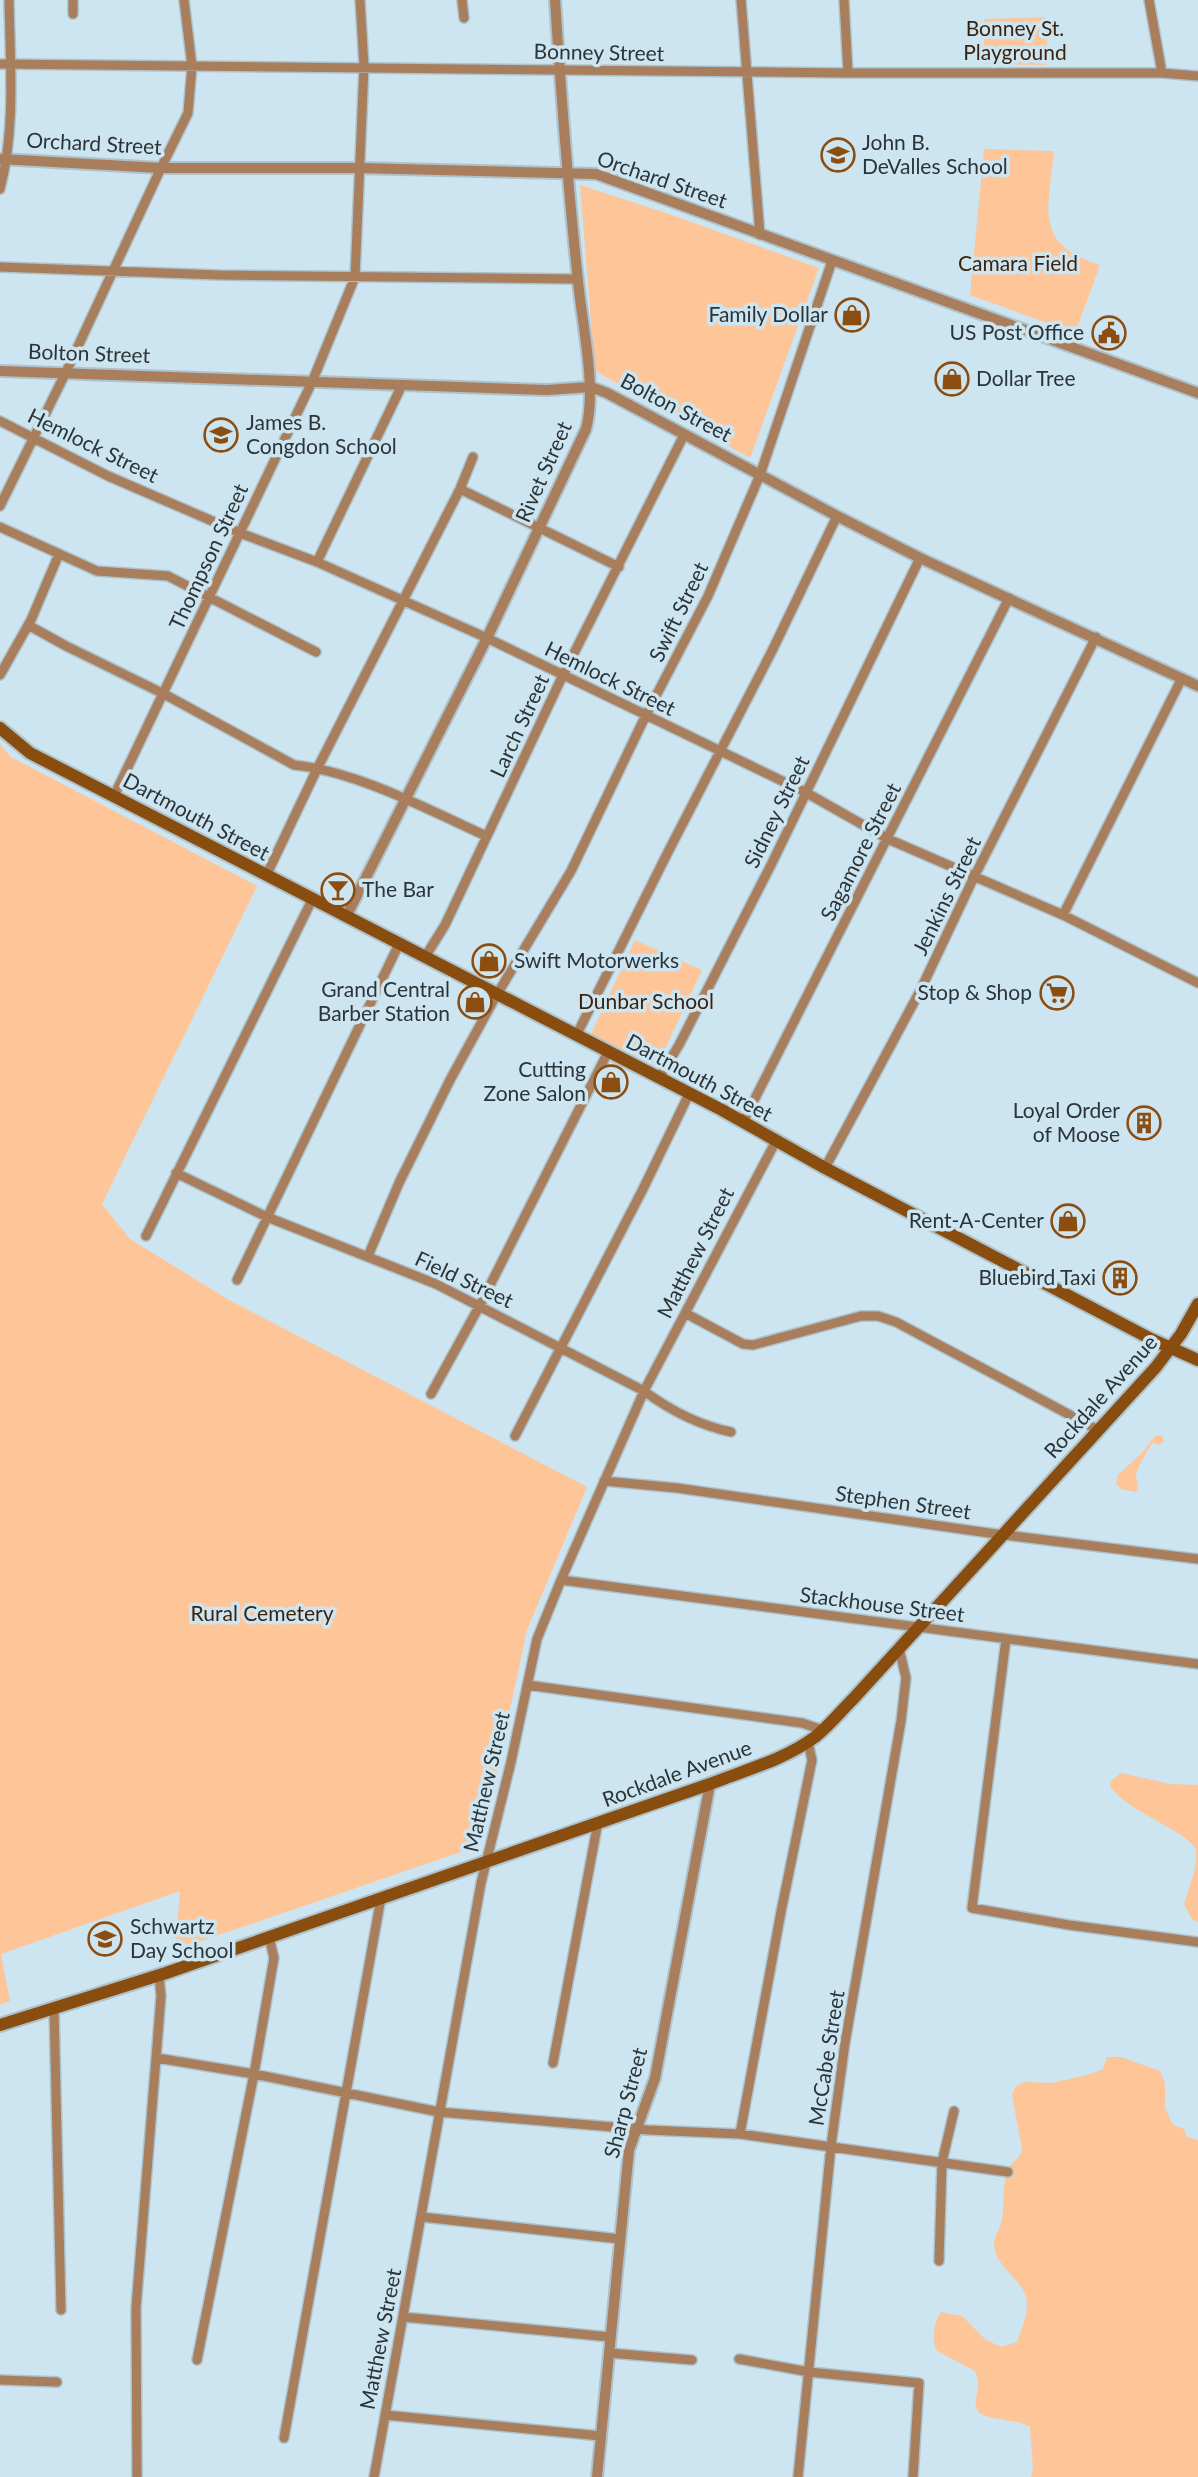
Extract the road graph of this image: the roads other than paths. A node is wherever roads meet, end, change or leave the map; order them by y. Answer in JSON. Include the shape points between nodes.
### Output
{"nodes":[{"id":1,"x":9,"y":0,"type":"edge"},
{"id":2,"x":73,"y":0,"type":"edge"},
{"id":3,"x":184,"y":0,"type":"edge"},
{"id":4,"x":360,"y":0,"type":"edge"},
{"id":5,"x":462,"y":0,"type":"edge"},
{"id":6,"x":555,"y":0,"type":"edge"},
{"id":7,"x":741,"y":0,"type":"edge"},
{"id":8,"x":844,"y":0,"type":"edge"},
{"id":9,"x":1149,"y":0,"type":"edge"},
{"id":10,"x":73,"y":14,"type":"dead end"},
{"id":11,"x":464,"y":18,"type":"dead end"},
{"id":12,"x":0,"y":64,"type":"edge"},
{"id":13,"x":10,"y":64,"type":"junction"},
{"id":14,"x":191,"y":66,"type":"junction"},
{"id":15,"x":364,"y":66,"type":"junction"},
{"id":16,"x":560,"y":71,"type":"junction"},
{"id":17,"x":747,"y":72,"type":"junction"},
{"id":18,"x":848,"y":73,"type":"junction"},
{"id":19,"x":1163,"y":73,"type":"junction"},
{"id":20,"x":1198,"y":76,"type":"edge"},
{"id":21,"x":4,"y":159,"type":"edge"},
{"id":22,"x":161,"y":167,"type":"junction"},
{"id":23,"x":359,"y":168,"type":"junction"},
{"id":24,"x":568,"y":173,"type":"junction"},
{"id":25,"x":0,"y":189,"type":"edge"},
{"id":26,"x":760,"y":234,"type":"junction"},
{"id":27,"x":832,"y":261,"type":"junction"},
{"id":28,"x":0,"y":267,"type":"edge"},
{"id":29,"x":112,"y":272,"type":"junction"},
{"id":30,"x":355,"y":277,"type":"junction"},
{"id":31,"x":578,"y":279,"type":"junction"},
{"id":32,"x":0,"y":371,"type":"edge"},
{"id":33,"x":66,"y":372,"type":"junction"},
{"id":34,"x":312,"y":382,"type":"junction"},
{"id":35,"x":402,"y":385,"type":"junction"},
{"id":36,"x":591,"y":387,"type":"junction"},
{"id":37,"x":1198,"y":393,"type":"edge"},
{"id":38,"x":0,"y":421,"type":"edge"},
{"id":39,"x":684,"y":435,"type":"junction"},
{"id":40,"x":33,"y":436,"type":"junction"},
{"id":41,"x":473,"y":457,"type":"dead end"},
{"id":42,"x":760,"y":475,"type":"junction"},
{"id":43,"x":460,"y":489,"type":"junction"},
{"id":44,"x":0,"y":506,"type":"edge"},
{"id":45,"x":837,"y":516,"type":"junction"},
{"id":46,"x":0,"y":527,"type":"edge"},
{"id":47,"x":540,"y":527,"type":"junction"},
{"id":48,"x":240,"y":533,"type":"junction"},
{"id":49,"x":59,"y":554,"type":"junction"},
{"id":50,"x":920,"y":558,"type":"junction"},
{"id":51,"x":317,"y":562,"type":"junction"},
{"id":52,"x":619,"y":567,"type":"junction"},
{"id":53,"x":209,"y":597,"type":"junction"},
{"id":54,"x":1009,"y":598,"type":"junction"},
{"id":55,"x":404,"y":600,"type":"junction"},
{"id":56,"x":28,"y":625,"type":"junction"},
{"id":57,"x":487,"y":638,"type":"junction"},
{"id":58,"x":1096,"y":638,"type":"junction"},
{"id":59,"x":316,"y":652,"type":"dead end"},
{"id":60,"x":0,"y":675,"type":"edge"},
{"id":61,"x":564,"y":675,"type":"junction"},
{"id":62,"x":1182,"y":678,"type":"junction"},
{"id":63,"x":1198,"y":686,"type":"edge"},
{"id":64,"x":164,"y":694,"type":"junction"},
{"id":65,"x":646,"y":715,"type":"junction"},
{"id":66,"x":0,"y":728,"type":"edge"},
{"id":67,"x":720,"y":752,"type":"junction"},
{"id":68,"x":318,"y":767,"type":"junction"},
{"id":69,"x":805,"y":792,"type":"junction"},
{"id":70,"x":114,"y":796,"type":"junction"},
{"id":71,"x":405,"y":799,"type":"junction"},
{"id":72,"x":486,"y":836,"type":"junction"},
{"id":73,"x":888,"y":839,"type":"junction"},
{"id":74,"x":266,"y":876,"type":"junction"},
{"id":75,"x":974,"y":877,"type":"junction"},
{"id":76,"x":312,"y":900,"type":"junction"},
{"id":77,"x":1063,"y":915,"type":"junction"},
{"id":78,"x":346,"y":917,"type":"junction"},
{"id":79,"x":399,"y":944,"type":"junction"},
{"id":80,"x":425,"y":957,"type":"junction"},
{"id":81,"x":1198,"y":983,"type":"edge"},
{"id":82,"x":496,"y":996,"type":"junction"},
{"id":83,"x":576,"y":1036,"type":"junction"},
{"id":84,"x":608,"y":1052,"type":"junction"},
{"id":85,"x":659,"y":1078,"type":"junction"},
{"id":86,"x":689,"y":1094,"type":"junction"},
{"id":87,"x":743,"y":1122,"type":"junction"},
{"id":88,"x":776,"y":1141,"type":"junction"},
{"id":89,"x":825,"y":1168,"type":"junction"},
{"id":90,"x":176,"y":1173,"type":"junction"},
{"id":91,"x":267,"y":1217,"type":"junction"},
{"id":92,"x":146,"y":1236,"type":"dead end"},
{"id":93,"x":368,"y":1256,"type":"junction"},
{"id":94,"x":237,"y":1280,"type":"dead end"},
{"id":95,"x":480,"y":1304,"type":"junction"},
{"id":96,"x":1198,"y":1304,"type":"edge"},
{"id":97,"x":685,"y":1313,"type":"junction"},
{"id":98,"x":1172,"y":1348,"type":"junction"},
{"id":99,"x":561,"y":1349,"type":"junction"},
{"id":100,"x":1198,"y":1360,"type":"edge"},
{"id":101,"x":644,"y":1391,"type":"junction"},
{"id":102,"x":430,"y":1394,"type":"dead end"},
{"id":103,"x":1098,"y":1430,"type":"junction"},
{"id":104,"x":731,"y":1432,"type":"dead end"},
{"id":105,"x":515,"y":1436,"type":"dead end"},
{"id":106,"x":604,"y":1481,"type":"junction"},
{"id":107,"x":1004,"y":1534,"type":"junction"},
{"id":108,"x":1198,"y":1559,"type":"edge"},
{"id":109,"x":561,"y":1580,"type":"junction"},
{"id":110,"x":918,"y":1627,"type":"junction"},
{"id":111,"x":1006,"y":1639,"type":"junction"},
{"id":112,"x":899,"y":1648,"type":"junction"},
{"id":113,"x":1198,"y":1664,"type":"edge"},
{"id":114,"x":527,"y":1685,"type":"junction"},
{"id":115,"x":823,"y":1730,"type":"junction"},
{"id":116,"x":808,"y":1742,"type":"junction"},
{"id":117,"x":710,"y":1784,"type":"junction"},
{"id":118,"x":598,"y":1822,"type":"junction"},
{"id":119,"x":487,"y":1860,"type":"junction"},
{"id":120,"x":381,"y":1898,"type":"junction"},
{"id":121,"x":269,"y":1937,"type":"junction"},
{"id":122,"x":1198,"y":1942,"type":"edge"},
{"id":123,"x":159,"y":1976,"type":"junction"},
{"id":124,"x":54,"y":2008,"type":"junction"},
{"id":125,"x":0,"y":2025,"type":"edge"},
{"id":126,"x":156,"y":2058,"type":"junction"},
{"id":127,"x":553,"y":2063,"type":"dead end"},
{"id":128,"x":254,"y":2074,"type":"junction"},
{"id":129,"x":345,"y":2094,"type":"junction"},
{"id":130,"x":954,"y":2111,"type":"dead end"},
{"id":131,"x":439,"y":2112,"type":"junction"},
{"id":132,"x":636,"y":2129,"type":"junction"},
{"id":133,"x":740,"y":2134,"type":"junction"},
{"id":134,"x":831,"y":2146,"type":"junction"},
{"id":135,"x":942,"y":2162,"type":"junction"},
{"id":136,"x":1008,"y":2172,"type":"dead end"},
{"id":137,"x":422,"y":2217,"type":"junction"},
{"id":138,"x":620,"y":2239,"type":"junction"},
{"id":139,"x":939,"y":2260,"type":"dead end"},
{"id":140,"x":61,"y":2310,"type":"dead end"},
{"id":141,"x":403,"y":2317,"type":"junction"},
{"id":142,"x":610,"y":2337,"type":"junction"},
{"id":143,"x":609,"y":2353,"type":"junction"},
{"id":144,"x":739,"y":2358,"type":"dead end"},
{"id":145,"x":197,"y":2360,"type":"dead end"},
{"id":146,"x":692,"y":2360,"type":"dead end"},
{"id":147,"x":809,"y":2372,"type":"junction"},
{"id":148,"x":0,"y":2380,"type":"edge"},
{"id":149,"x":57,"y":2382,"type":"dead end"},
{"id":150,"x":385,"y":2415,"type":"junction"},
{"id":151,"x":601,"y":2436,"type":"junction"},
{"id":152,"x":284,"y":2438,"type":"dead end"},
{"id":153,"x":137,"y":2477,"type":"edge"},
{"id":154,"x":374,"y":2477,"type":"edge"},
{"id":155,"x":597,"y":2477,"type":"edge"},
{"id":156,"x":798,"y":2477,"type":"edge"},
{"id":157,"x":913,"y":2477,"type":"edge"}],
"edges":[{"from":1,"to":13,"type":"street"},
{"from":2,"to":10,"type":"street"},
{"from":3,"to":14,"type":"street"},
{"from":4,"to":15,"type":"street","name":"Thompson Street"},
{"from":5,"to":11,"type":"street"},
{"from":6,"to":16,"type":"street","name":"Rivet Street"},
{"from":7,"to":17,"type":"street"},
{"from":8,"to":18,"type":"street"},
{"from":9,"to":19,"type":"street"},
{"from":12,"to":13,"type":"street","name":"Bonney Street"},
{"from":13,"to":14,"type":"street","name":"Bonney Street"},
{"from":13,"to":21,"type":"street"},
{"from":14,"to":15,"type":"street","name":"Bonney Street"},
{"from":14,"to":22,"type":"street","via":[[188,113]]},
{"from":15,"to":16,"type":"street","name":"Bonney Street"},
{"from":15,"to":23,"type":"street","name":"Thompson Street"},
{"from":16,"to":17,"type":"street","name":"Bonney Street"},
{"from":16,"to":24,"type":"street","name":"Rivet Street"},
{"from":17,"to":18,"type":"street","name":"Bonney Street"},
{"from":17,"to":26,"type":"street"},
{"from":18,"to":19,"type":"street","name":"Bonney Street"},
{"from":19,"to":20,"type":"street","name":"Bonney Street"},
{"from":21,"to":22,"type":"street","name":"Orchard Street"},
{"from":21,"to":25,"type":"street"},
{"from":22,"to":23,"type":"street","name":"Orchard Street"},
{"from":22,"to":29,"type":"street"},
{"from":23,"to":24,"type":"street","name":"Orchard Street"},
{"from":23,"to":30,"type":"street","name":"Thompson Street"},
{"from":24,"to":26,"type":"street","name":"Orchard Street","via":[[596,174]]},
{"from":24,"to":31,"type":"street","name":"Rivet Street"},
{"from":26,"to":27,"type":"street","name":"Orchard Street"},
{"from":27,"to":37,"type":"street","name":"Orchard Street"},
{"from":27,"to":42,"type":"street","name":"Swift Street"},
{"from":28,"to":29,"type":"street"},
{"from":29,"to":30,"type":"street"},
{"from":29,"to":33,"type":"street"},
{"from":30,"to":31,"type":"street"},
{"from":30,"to":34,"type":"street","name":"Thompson Street"},
{"from":31,"to":36,"type":"street","name":"Rivet Street"},
{"from":32,"to":33,"type":"street","name":"Bolton Street"},
{"from":33,"to":34,"type":"street","name":"Bolton Street"},
{"from":33,"to":40,"type":"street"},
{"from":34,"to":35,"type":"street","name":"Bolton Street"},
{"from":34,"to":48,"type":"street","name":"Thompson Street"},
{"from":35,"to":36,"type":"street","name":"Bolton Street"},
{"from":35,"to":51,"type":"street"},
{"from":36,"to":39,"type":"street","name":"Bolton Street"},
{"from":36,"to":47,"type":"street","name":"Rivet Street","via":[[586,429]]},
{"from":38,"to":40,"type":"street","name":"Hemlock Street"},
{"from":39,"to":42,"type":"street","name":"Bolton Street"},
{"from":39,"to":52,"type":"street","name":"Larch Street"},
{"from":40,"to":44,"type":"street"},
{"from":40,"to":48,"type":"street","name":"Hemlock Street","via":[[107,476]]},
{"from":41,"to":43,"type":"street"},
{"from":42,"to":45,"type":"street","name":"Bolton Street"},
{"from":42,"to":65,"type":"street","name":"Swift Street","via":[[708,597]]},
{"from":43,"to":47,"type":"street"},
{"from":43,"to":55,"type":"street"},
{"from":45,"to":50,"type":"street","name":"Bolton Street"},
{"from":45,"to":67,"type":"street"},
{"from":46,"to":49,"type":"street"},
{"from":47,"to":52,"type":"street"},
{"from":47,"to":57,"type":"street","name":"Rivet Street"},
{"from":48,"to":51,"type":"street","name":"Hemlock Street"},
{"from":48,"to":53,"type":"street","name":"Thompson Street"},
{"from":49,"to":53,"type":"street","via":[[97,570],[168,576]]},
{"from":49,"to":56,"type":"street"},
{"from":50,"to":54,"type":"street","name":"Bolton Street"},
{"from":50,"to":69,"type":"street","name":"Sidney Street"},
{"from":51,"to":55,"type":"street","name":"Hemlock Street"},
{"from":52,"to":61,"type":"street","name":"Larch Street"},
{"from":53,"to":59,"type":"street"},
{"from":53,"to":64,"type":"street","name":"Thompson Street"},
{"from":54,"to":58,"type":"street","name":"Bolton Street"},
{"from":54,"to":73,"type":"street","name":"Sagamore Street"},
{"from":55,"to":57,"type":"street","name":"Hemlock Street"},
{"from":55,"to":68,"type":"street"},
{"from":56,"to":60,"type":"street"},
{"from":56,"to":64,"type":"street"},
{"from":57,"to":61,"type":"street","name":"Hemlock Street"},
{"from":57,"to":71,"type":"street","name":"Rivet Street"},
{"from":58,"to":62,"type":"street","name":"Bolton Street"},
{"from":58,"to":75,"type":"street","name":"Jenkins Street"},
{"from":61,"to":65,"type":"street","name":"Hemlock Street"},
{"from":61,"to":72,"type":"street","name":"Larch Street"},
{"from":62,"to":63,"type":"street","name":"Bolton Street"},
{"from":62,"to":77,"type":"street"},
{"from":64,"to":68,"type":"street","via":[[294,765]]},
{"from":64,"to":70,"type":"street","name":"Thompson Street"},
{"from":65,"to":67,"type":"street","name":"Hemlock Street"},
{"from":65,"to":82,"type":"street","name":"Swift Street","via":[[571,871]]},
{"from":66,"to":70,"type":"main road","name":"Dartmouth Street","via":[[30,753]]},
{"from":67,"to":69,"type":"street","name":"Hemlock Street"},
{"from":67,"to":83,"type":"street"},
{"from":68,"to":71,"type":"street"},
{"from":68,"to":74,"type":"street"},
{"from":69,"to":73,"type":"street","name":"Hemlock Street"},
{"from":69,"to":85,"type":"street","name":"Sidney Street"},
{"from":70,"to":74,"type":"main road","name":"Dartmouth Street"},
{"from":71,"to":72,"type":"street"},
{"from":71,"to":78,"type":"street","name":"Rivet Street"},
{"from":72,"to":80,"type":"street","name":"Larch Street"},
{"from":73,"to":75,"type":"street","name":"Hemlock Street"},
{"from":73,"to":87,"type":"street","name":"Sagamore Street"},
{"from":74,"to":76,"type":"main road","name":"Dartmouth Street"},
{"from":75,"to":77,"type":"street","name":"Hemlock Street"},
{"from":75,"to":89,"type":"street","name":"Jenkins Street","via":[[920,991]]},
{"from":76,"to":78,"type":"main road","name":"Dartmouth Street"},
{"from":76,"to":90,"type":"street"},
{"from":77,"to":81,"type":"street","name":"Hemlock Street"},
{"from":78,"to":79,"type":"main road","name":"Dartmouth Street"},
{"from":79,"to":80,"type":"main road","name":"Dartmouth Street"},
{"from":79,"to":91,"type":"street"},
{"from":80,"to":82,"type":"main road","name":"Dartmouth Street"},
{"from":82,"to":83,"type":"main road","name":"Dartmouth Street"},
{"from":82,"to":93,"type":"street","name":"Swift Street","via":[[399,1183]]},
{"from":83,"to":84,"type":"main road","name":"Dartmouth Street"},
{"from":84,"to":85,"type":"main road","name":"Dartmouth Street"},
{"from":84,"to":95,"type":"street"},
{"from":85,"to":86,"type":"main road","name":"Dartmouth Street"},
{"from":86,"to":87,"type":"main road","name":"Dartmouth Street"},
{"from":86,"to":99,"type":"street"},
{"from":87,"to":88,"type":"main road","name":"Dartmouth Street"},
{"from":88,"to":89,"type":"main road","name":"Dartmouth Street"},
{"from":88,"to":97,"type":"street","name":"Matthew Street"},
{"from":89,"to":98,"type":"main road","name":"Dartmouth Street"},
{"from":90,"to":91,"type":"street","name":"Field Street"},
{"from":90,"to":92,"type":"street"},
{"from":91,"to":93,"type":"street","name":"Field Street"},
{"from":91,"to":94,"type":"street"},
{"from":93,"to":95,"type":"street","name":"Field Street"},
{"from":95,"to":99,"type":"street","name":"Field Street"},
{"from":95,"to":102,"type":"street"},
{"from":96,"to":98,"type":"main road","name":"Rockdale Avenue"},
{"from":97,"to":101,"type":"street","name":"Matthew Street"},
{"from":97,"to":103,"type":"street","via":[[753,1345],[861,1316],[878,1316]]},
{"from":98,"to":100,"type":"main road","name":"Dartmouth Street"},
{"from":98,"to":103,"type":"main road","name":"Rockdale Avenue"},
{"from":99,"to":101,"type":"street","name":"Field Street"},
{"from":99,"to":105,"type":"street"},
{"from":101,"to":104,"type":"street","name":"Field Street","via":[[705,1426]]},
{"from":101,"to":106,"type":"street","name":"Matthew Street"},
{"from":103,"to":107,"type":"main road","name":"Rockdale Avenue"},
{"from":106,"to":107,"type":"street","name":"Stephen Street"},
{"from":106,"to":109,"type":"street","name":"Matthew Street"},
{"from":107,"to":108,"type":"street","name":"Stephen Street"},
{"from":107,"to":110,"type":"main road","name":"Rockdale Avenue"},
{"from":109,"to":110,"type":"street","name":"Stackhouse Street"},
{"from":109,"to":114,"type":"street","name":"Matthew Street","via":[[537,1639]]},
{"from":110,"to":111,"type":"street","name":"Stackhouse Street"},
{"from":110,"to":112,"type":"main road","name":"Rockdale Avenue"},
{"from":111,"to":113,"type":"street","name":"Stackhouse Street"},
{"from":111,"to":122,"type":"street","via":[[972,1908]]},
{"from":112,"to":115,"type":"main road","name":"Rockdale Avenue"},
{"from":112,"to":134,"type":"street","name":"McCabe Street","via":[[906,1678],[901,1721]]},
{"from":114,"to":115,"type":"street","via":[[802,1723]]},
{"from":114,"to":119,"type":"street","name":"Matthew Street"},
{"from":115,"to":116,"type":"main road","name":"Rockdale Avenue"},
{"from":116,"to":117,"type":"main road","name":"Rockdale Avenue"},
{"from":116,"to":133,"type":"street","via":[[812,1760]]},
{"from":117,"to":118,"type":"main road","name":"Rockdale Avenue"},
{"from":117,"to":132,"type":"street","name":"Sharp Street","via":[[655,2078]]},
{"from":118,"to":119,"type":"main road","name":"Rockdale Avenue"},
{"from":118,"to":127,"type":"street"},
{"from":119,"to":120,"type":"main road","name":"Rockdale Avenue"},
{"from":119,"to":131,"type":"street","name":"Matthew Street"},
{"from":120,"to":121,"type":"main road","name":"Rockdale Avenue"},
{"from":120,"to":129,"type":"street"},
{"from":121,"to":123,"type":"main road","name":"Rockdale Avenue"},
{"from":121,"to":128,"type":"street","via":[[274,1958]]},
{"from":123,"to":124,"type":"main road","name":"Rockdale Avenue"},
{"from":123,"to":126,"type":"street"},
{"from":124,"to":125,"type":"main road","name":"Rockdale Avenue"},
{"from":124,"to":140,"type":"street"},
{"from":126,"to":128,"type":"street"},
{"from":126,"to":153,"type":"street","via":[[136,2308]]},
{"from":128,"to":129,"type":"street"},
{"from":128,"to":145,"type":"street"},
{"from":129,"to":131,"type":"street"},
{"from":129,"to":152,"type":"street"},
{"from":130,"to":135,"type":"street"},
{"from":131,"to":132,"type":"street"},
{"from":131,"to":137,"type":"street","name":"Matthew Street"},
{"from":132,"to":133,"type":"street"},
{"from":132,"to":138,"type":"street","name":"Sharp Street","via":[[629,2150]]},
{"from":133,"to":134,"type":"street"},
{"from":134,"to":135,"type":"street"},
{"from":134,"to":147,"type":"street","name":"McCabe Street"},
{"from":135,"to":136,"type":"street"},
{"from":135,"to":139,"type":"street"},
{"from":137,"to":138,"type":"street"},
{"from":137,"to":141,"type":"street","name":"Matthew Street"},
{"from":138,"to":142,"type":"street","name":"Sharp Street"},
{"from":141,"to":142,"type":"street"},
{"from":141,"to":150,"type":"street","name":"Matthew Street"},
{"from":142,"to":143,"type":"street","name":"Sharp Street"},
{"from":143,"to":146,"type":"street"},
{"from":143,"to":151,"type":"street","name":"Sharp Street"},
{"from":144,"to":147,"type":"street"},
{"from":147,"to":156,"type":"street","name":"McCabe Street"},
{"from":147,"to":157,"type":"street","via":[[919,2383]]},
{"from":148,"to":149,"type":"street"},
{"from":150,"to":151,"type":"street"},
{"from":150,"to":154,"type":"street","name":"Matthew Street"},
{"from":151,"to":155,"type":"street","name":"Sharp Street"}]}
